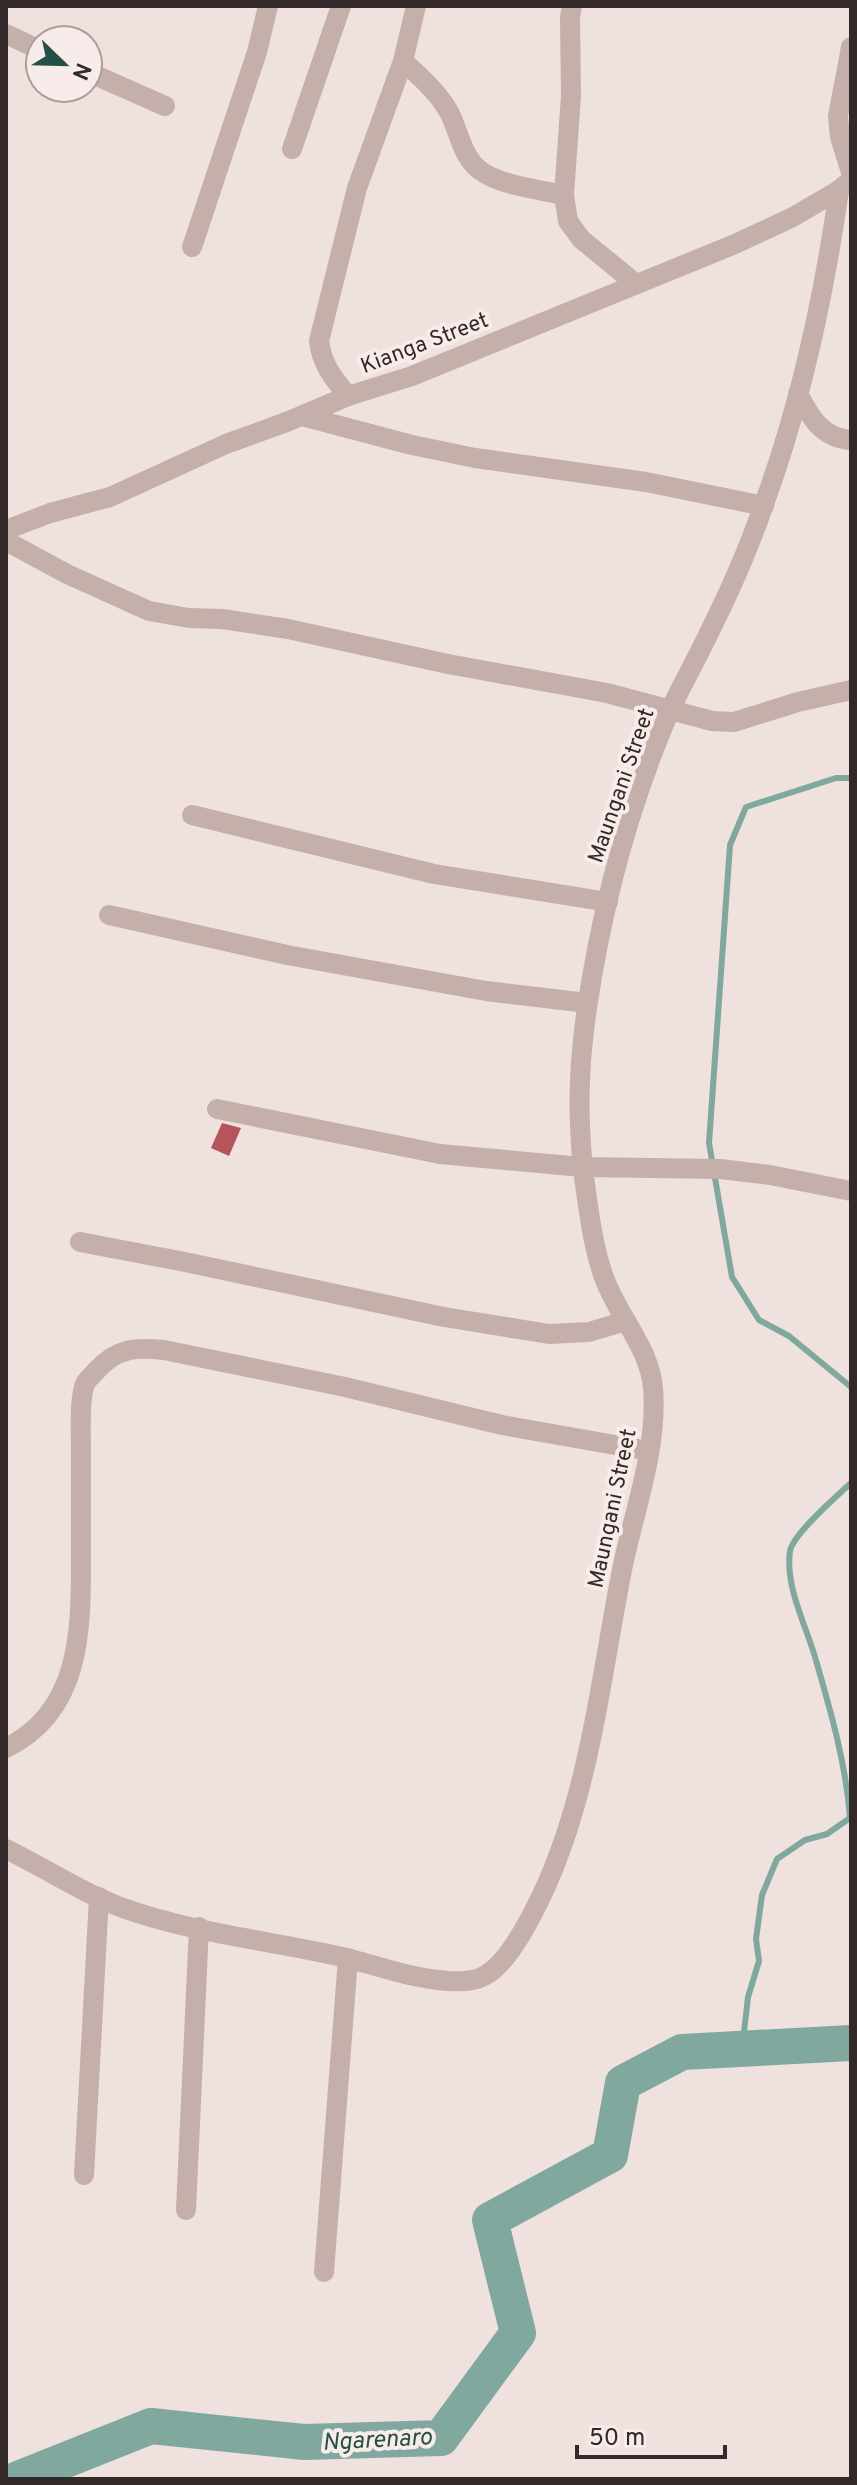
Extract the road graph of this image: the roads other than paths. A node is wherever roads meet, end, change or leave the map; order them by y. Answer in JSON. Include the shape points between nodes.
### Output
{"nodes":[{"id":1,"x":268,"y":6,"type":"edge"},
{"id":2,"x":341,"y":6,"type":"edge"},
{"id":3,"x":416,"y":6,"type":"edge"},
{"id":4,"x":572,"y":6,"type":"edge"},
{"id":5,"x":851,"y":47,"type":"edge"},
{"id":6,"x":403,"y":61,"type":"junction"},
{"id":7,"x":104,"y":79,"type":"edge"},
{"id":8,"x":165,"y":106,"type":"dead end"},
{"id":9,"x":292,"y":149,"type":"dead end"},
{"id":10,"x":851,"y":172,"type":"edge"},
{"id":11,"x":845,"y":185,"type":"edge"},
{"id":12,"x":564,"y":195,"type":"junction"},
{"id":13,"x":192,"y":247,"type":"dead end"},
{"id":14,"x":636,"y":284,"type":"junction"},
{"id":15,"x":798,"y":394,"type":"junction"},
{"id":16,"x":348,"y":396,"type":"junction"},
{"id":17,"x":302,"y":416,"type":"junction"},
{"id":18,"x":851,"y":440,"type":"edge"},
{"id":19,"x":764,"y":506,"type":"junction"},
{"id":20,"x":6,"y":530,"type":"edge"},
{"id":21,"x":6,"y":541,"type":"edge"},
{"id":22,"x":851,"y":690,"type":"edge"},
{"id":23,"x":671,"y":709,"type":"junction"},
{"id":24,"x":192,"y":815,"type":"dead end"},
{"id":25,"x":608,"y":902,"type":"junction"},
{"id":26,"x":109,"y":915,"type":"dead end"},
{"id":27,"x":587,"y":1003,"type":"junction"},
{"id":28,"x":217,"y":1109,"type":"dead end"},
{"id":29,"x":582,"y":1167,"type":"junction"},
{"id":30,"x":851,"y":1191,"type":"edge"},
{"id":31,"x":80,"y":1242,"type":"dead end"},
{"id":32,"x":626,"y":1321,"type":"junction"},
{"id":33,"x":649,"y":1451,"type":"junction"},
{"id":34,"x":6,"y":1748,"type":"edge"},
{"id":35,"x":6,"y":1849,"type":"edge"},
{"id":36,"x":99,"y":1897,"type":"junction"},
{"id":37,"x":199,"y":1927,"type":"junction"},
{"id":38,"x":348,"y":1958,"type":"junction"},
{"id":39,"x":84,"y":2175,"type":"dead end"},
{"id":40,"x":186,"y":2210,"type":"dead end"},
{"id":41,"x":324,"y":2272,"type":"dead end"}],
"edges":[{"from":1,"to":13,"type":"street"},
{"from":2,"to":9,"type":"street"},
{"from":3,"to":6,"type":"street"},
{"from":4,"to":12,"type":"street"},
{"from":5,"to":10,"type":"street","via":[[838,116]]},
{"from":6,"to":12,"type":"street","via":[[432,87],[470,161],[482,172]]},
{"from":6,"to":16,"type":"street","via":[[357,188],[319,341],[327,371]]},
{"from":7,"to":8,"type":"street"},
{"from":11,"to":14,"type":"street","name":"Kianga Street","via":[[793,217]]},
{"from":11,"to":15,"type":"street","name":"Maungani Street"},
{"from":12,"to":14,"type":"street","via":[[568,221],[581,239]]},
{"from":14,"to":16,"type":"street","name":"Kianga Street","via":[[412,376]]},
{"from":15,"to":18,"type":"street","via":[[827,434]]},
{"from":15,"to":19,"type":"street","name":"Maungani Street"},
{"from":16,"to":17,"type":"street","name":"Kianga Street"},
{"from":17,"to":19,"type":"street","via":[[475,458],[646,482]]},
{"from":17,"to":20,"type":"street","name":"Kianga Street","via":[[110,497]]},
{"from":19,"to":23,"type":"street","name":"Maungani Street"},
{"from":21,"to":23,"type":"street","via":[[149,611],[288,629]]},
{"from":22,"to":23,"type":"street","via":[[734,722]]},
{"from":23,"to":25,"type":"street","name":"Maungani Street","via":[[633,807]]},
{"from":24,"to":25,"type":"street","via":[[434,874]]},
{"from":25,"to":27,"type":"street","name":"Maungani Street"},
{"from":26,"to":27,"type":"street","via":[[287,955],[486,991]]},
{"from":27,"to":29,"type":"street","name":"Maungani Street","via":[[577,1112]]},
{"from":28,"to":29,"type":"street","via":[[440,1154]]},
{"from":29,"to":30,"type":"street","via":[[720,1169]]},
{"from":29,"to":32,"type":"street","name":"Maungani Street","via":[[594,1243],[606,1283]]},
{"from":31,"to":32,"type":"street","via":[[549,1334],[589,1332]]},
{"from":32,"to":33,"type":"street","name":"Maungani Street","via":[[653,1381]]},
{"from":33,"to":34,"type":"street","via":[[502,1425],[164,1350],[136,1347],[108,1359],[85,1383],[82,1408],[81,1619],[75,1657],[47,1719]]},
{"from":33,"to":38,"type":"street","name":"Maungani Street","via":[[577,1804],[555,1869],[512,1949],[486,1975],[457,1982]]},
{"from":35,"to":36,"type":"street","name":"Maungani Street"},
{"from":36,"to":37,"type":"street","name":"Maungani Street","via":[[155,1918]]},
{"from":36,"to":39,"type":"street"},
{"from":37,"to":38,"type":"street","name":"Maungani Street"},
{"from":37,"to":40,"type":"street"},
{"from":38,"to":41,"type":"street"}]}
